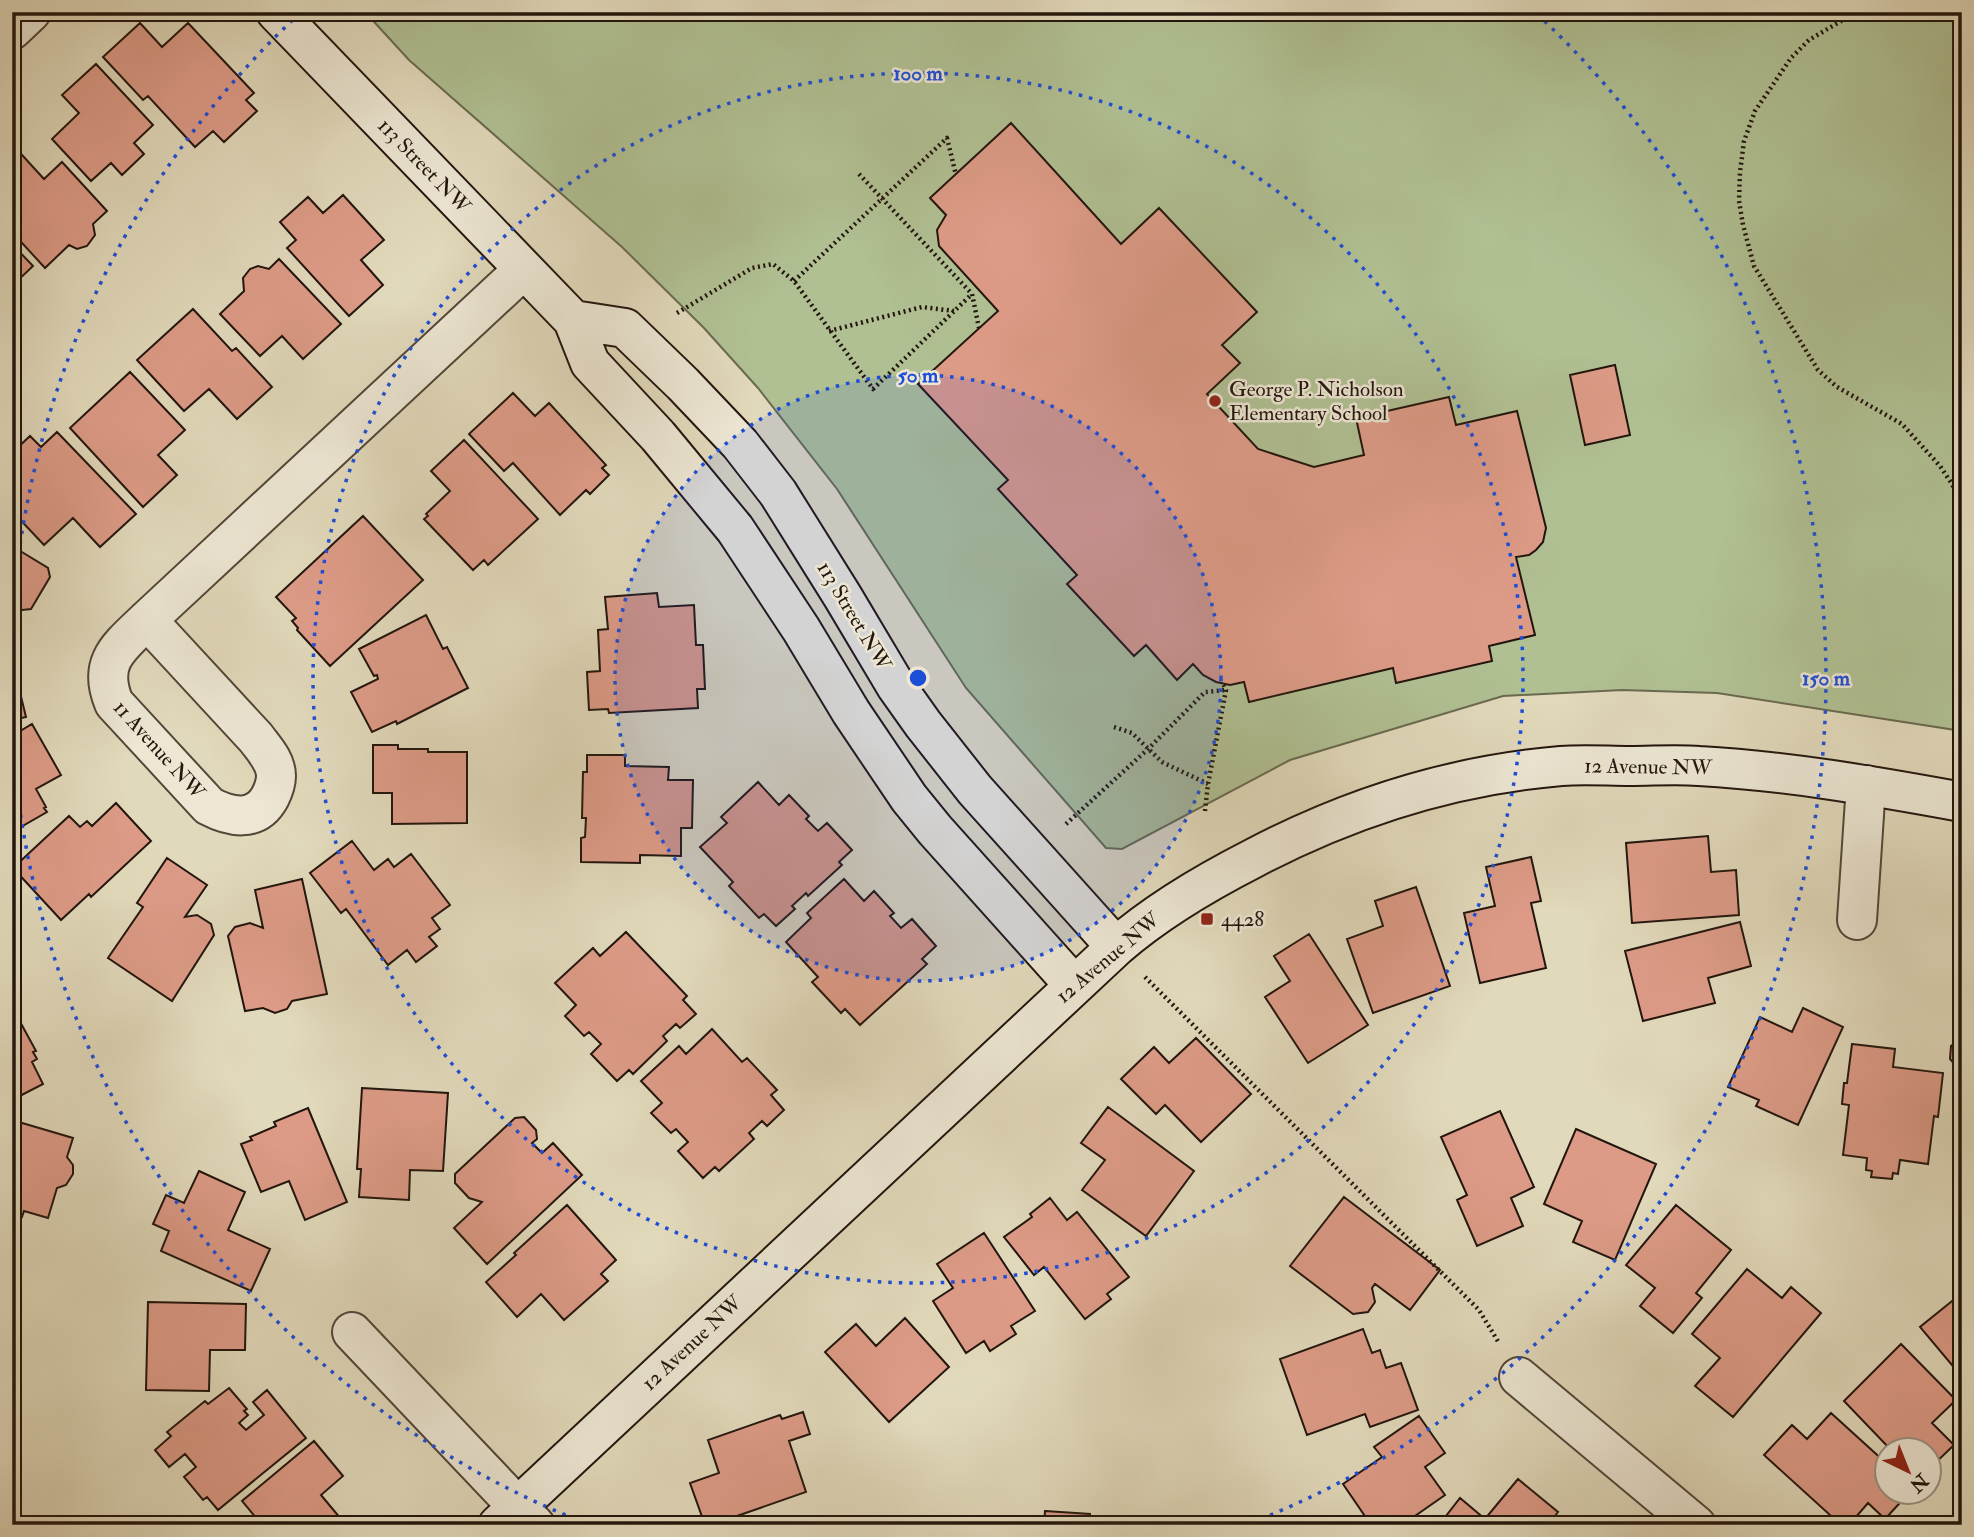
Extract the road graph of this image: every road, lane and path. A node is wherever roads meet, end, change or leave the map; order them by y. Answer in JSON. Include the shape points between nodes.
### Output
{"nodes":[{"id":1,"x":31,"y":12,"type":"edge"},
{"id":2,"x":276,"y":12,"type":"edge"},
{"id":3,"x":1856,"y":12,"type":"edge"},
{"id":4,"x":12,"y":30,"type":"edge"},
{"id":5,"x":859,"y":174,"type":"dead end"},
{"id":6,"x":956,"y":175,"type":"dead end"},
{"id":7,"x":882,"y":198,"type":"junction"},
{"id":8,"x":523,"y":270,"type":"junction"},
{"id":9,"x":793,"y":281,"type":"junction"},
{"id":10,"x":972,"y":293,"type":"junction"},
{"id":11,"x":954,"y":311,"type":"junction"},
{"id":12,"x":677,"y":313,"type":"dead end"},
{"id":13,"x":573,"y":320,"type":"junction"},
{"id":14,"x":979,"y":328,"type":"dead end"},
{"id":15,"x":829,"y":331,"type":"junction"},
{"id":16,"x":1962,"y":506,"type":"edge"},
{"id":17,"x":147,"y":620,"type":"junction"},
{"id":18,"x":1223,"y":684,"type":"dead end"},
{"id":19,"x":1226,"y":690,"type":"junction"},
{"id":20,"x":1114,"y":727,"type":"dead end"},
{"id":21,"x":1962,"y":731,"type":"edge"},
{"id":22,"x":1148,"y":749,"type":"junction"},
{"id":23,"x":1954,"y":762,"type":"dead end"},
{"id":24,"x":1208,"y":784,"type":"junction"},
{"id":25,"x":1866,"y":785,"type":"junction"},
{"id":26,"x":1962,"y":802,"type":"edge"},
{"id":27,"x":1205,"y":811,"type":"dead end"},
{"id":28,"x":1066,"y":824,"type":"dead end"},
{"id":29,"x":1857,"y":920,"type":"dead end"},
{"id":30,"x":1116,"y":947,"type":"junction"},
{"id":31,"x":1145,"y":977,"type":"dead end"},
{"id":32,"x":1074,"y":985,"type":"junction"},
{"id":33,"x":352,"y":1332,"type":"dead end"},
{"id":34,"x":1519,"y":1377,"type":"joint"},
{"id":35,"x":516,"y":1519,"type":"edge"},
{"id":36,"x":1696,"y":1525,"type":"edge"}],
"edges":[{"from":1,"to":4,"type":"street"},
{"from":2,"to":8,"type":"street","name":"113 Street NW"},
{"from":3,"to":16,"type":"path","via":[[1809,40],[1755,111],[1744,141],[1740,172],[1743,225],[1754,267],[1818,370],[1837,387],[1902,424],[1940,466]]},
{"from":5,"to":7,"type":"path"},
{"from":6,"to":7,"type":"path","via":[[947,138]]},
{"from":7,"to":9,"type":"path"},
{"from":7,"to":10,"type":"path"},
{"from":8,"to":13,"type":"street","name":"113 Street NW"},
{"from":8,"to":17,"type":"street","name":"11 Avenue NW"},
{"from":9,"to":12,"type":"path","via":[[773,264],[752,268]]},
{"from":9,"to":15,"type":"path"},
{"from":10,"to":11,"type":"path"},
{"from":10,"to":14,"type":"path"},
{"from":11,"to":15,"type":"path","via":[[922,307]]},
{"from":11,"to":15,"type":"path","via":[[873,389]]},
{"from":13,"to":30,"type":"street","name":"113 Street NW","via":[[625,328],[740,444],[778,493],[923,724],[975,790]]},
{"from":13,"to":32,"type":"street","name":"113 Street NW","via":[[590,363],[735,529],[909,798]]},
{"from":17,"to":17,"type":"street","name":"11 Avenue NW","via":[[113,656],[106,673],[114,703],[209,806],[242,817],[254,813],[266,804],[273,790],[272,759]]},
{"from":18,"to":19,"type":"path"},
{"from":19,"to":22,"type":"path","via":[[1205,692]]},
{"from":19,"to":24,"type":"path"},
{"from":20,"to":22,"type":"path","via":[[1132,733]]},
{"from":21,"to":23,"type":"path"},
{"from":22,"to":24,"type":"path","via":[[1179,772]]},
{"from":22,"to":28,"type":"path"},
{"from":24,"to":27,"type":"path"},
{"from":25,"to":26,"type":"street","name":"12 Avenue NW"},
{"from":25,"to":29,"type":"street"},
{"from":25,"to":30,"type":"street","name":"12 Avenue NW","via":[[1698,766],[1563,766],[1456,784],[1381,802],[1276,846],[1195,891]]},
{"from":30,"to":32,"type":"street","name":"12 Avenue NW"},
{"from":31,"to":34,"type":"path","via":[[1479,1310]]},
{"from":32,"to":35,"type":"street","name":"12 Avenue NW"},
{"from":33,"to":35,"type":"street","name":"12 Avenue NW"},
{"from":34,"to":36,"type":"street"}]}
